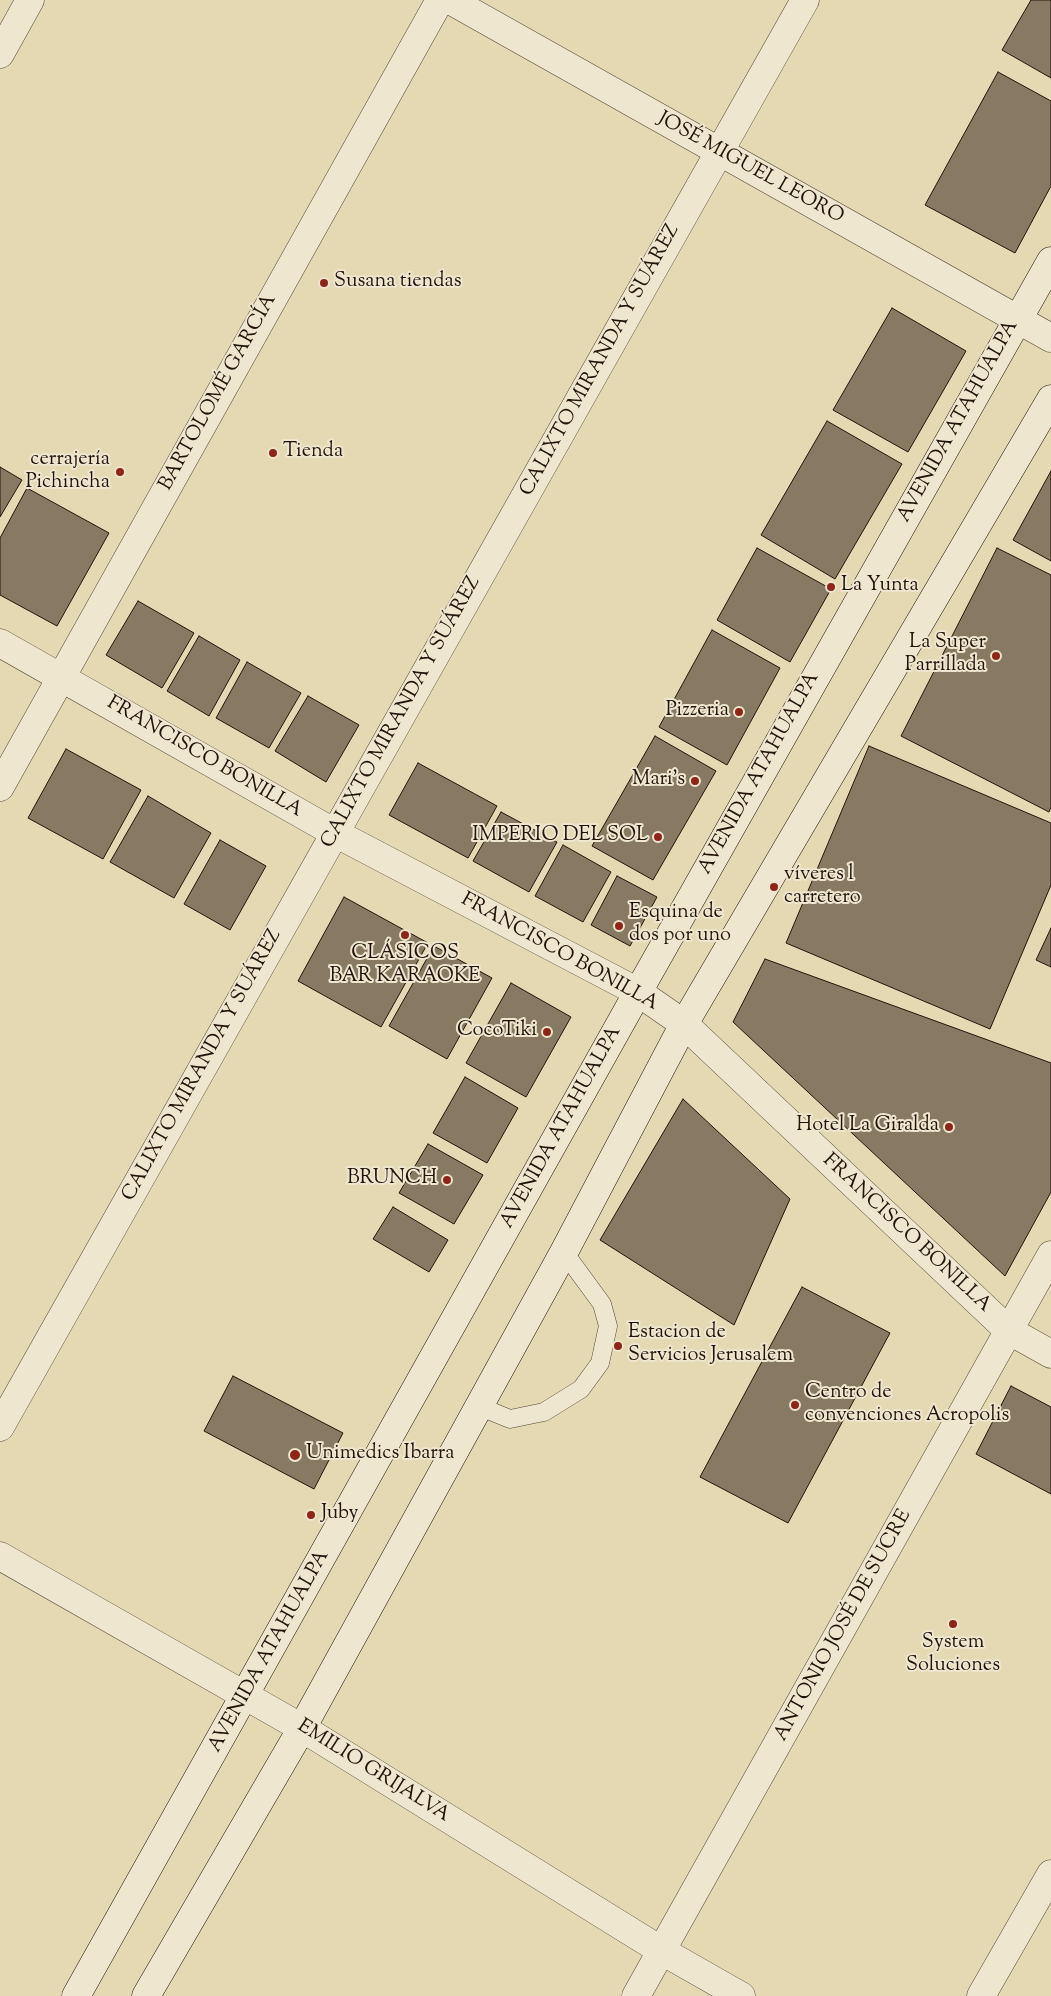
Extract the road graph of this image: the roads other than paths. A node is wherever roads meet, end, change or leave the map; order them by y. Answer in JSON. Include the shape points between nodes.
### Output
{"nodes":[{"id":1,"x":30,"y":0,"type":"edge"},
{"id":2,"x":440,"y":0,"type":"edge"},
{"id":3,"x":450,"y":0,"type":"edge"},
{"id":4,"x":805,"y":0,"type":"edge"},
{"id":5,"x":0,"y":54,"type":"edge"},
{"id":6,"x":719,"y":152,"type":"junction"},
{"id":7,"x":1051,"y":261,"type":"edge"},
{"id":8,"x":1017,"y":319,"type":"junction"},
{"id":9,"x":1051,"y":338,"type":"edge"},
{"id":10,"x":1051,"y":399,"type":"edge"},
{"id":11,"x":0,"y":643,"type":"edge"},
{"id":12,"x":60,"y":676,"type":"junction"},
{"id":13,"x":0,"y":787,"type":"edge"},
{"id":14,"x":335,"y":832,"type":"junction"},
{"id":15,"x":638,"y":992,"type":"junction"},
{"id":16,"x":684,"y":1024,"type":"junction"},
{"id":17,"x":564,"y":1252,"type":"junction"},
{"id":18,"x":1051,"y":1255,"type":"edge"},
{"id":19,"x":1008,"y":1330,"type":"junction"},
{"id":20,"x":1051,"y":1354,"type":"edge"},
{"id":21,"x":478,"y":1406,"type":"junction"},
{"id":22,"x":0,"y":1427,"type":"edge"},
{"id":23,"x":0,"y":1556,"type":"edge"},
{"id":24,"x":246,"y":1696,"type":"junction"},
{"id":25,"x":302,"y":1728,"type":"junction"},
{"id":26,"x":1051,"y":1874,"type":"edge"},
{"id":27,"x":662,"y":1951,"type":"junction"},
{"id":28,"x":76,"y":1996,"type":"edge"},
{"id":29,"x":146,"y":1996,"type":"edge"},
{"id":30,"x":636,"y":1996,"type":"edge"},
{"id":31,"x":741,"y":1996,"type":"edge"},
{"id":32,"x":982,"y":1996,"type":"edge"}],
"edges":[{"from":1,"to":5,"type":"street"},
{"from":2,"to":12,"type":"street","name":"BARTOLOMÉ GARCÍA"},
{"from":3,"to":6,"type":"street","name":"JOSÉ MIGUEL LEORO"},
{"from":4,"to":6,"type":"street","name":"CALIXTO MIRANDA Y SUÁREZ"},
{"from":6,"to":8,"type":"street","name":"JOSÉ MIGUEL LEORO"},
{"from":6,"to":14,"type":"street","name":"CALIXTO MIRANDA Y SUÁREZ"},
{"from":7,"to":8,"type":"street","name":"AVENIDA ATAHUALPA"},
{"from":8,"to":9,"type":"street","name":"JOSÉ MIGUEL LEORO"},
{"from":8,"to":15,"type":"street","name":"AVENIDA ATAHUALPA"},
{"from":10,"to":16,"type":"street"},
{"from":11,"to":12,"type":"street","name":"FRANCISCO BONILLA"},
{"from":12,"to":13,"type":"street","name":"BARTOLOMÉ GARCÍA"},
{"from":12,"to":14,"type":"street","name":"FRANCISCO BONILLA"},
{"from":14,"to":15,"type":"street","name":"FRANCISCO BONILLA"},
{"from":14,"to":22,"type":"street","name":"CALIXTO MIRANDA Y SUÁREZ"},
{"from":15,"to":16,"type":"street","name":"FRANCISCO BONILLA"},
{"from":15,"to":24,"type":"street","name":"AVENIDA ATAHUALPA"},
{"from":16,"to":17,"type":"street"},
{"from":16,"to":19,"type":"street","name":"FRANCISCO BONILLA"},
{"from":17,"to":21,"type":"street"},
{"from":17,"to":21,"type":"lane","via":[[602,1304],[608,1326],[600,1363],[581,1389],[544,1412],[510,1419]]},
{"from":18,"to":19,"type":"street","name":"ANTONIO JOSÉ DE SUCRE"},
{"from":19,"to":20,"type":"street","name":"FRANCISCO BONILLA"},
{"from":19,"to":27,"type":"street","name":"ANTONIO JOSÉ DE SUCRE"},
{"from":21,"to":25,"type":"street"},
{"from":23,"to":24,"type":"street","name":"EMILIO GRIJALVA"},
{"from":24,"to":25,"type":"street","name":"EMILIO GRIJALVA"},
{"from":24,"to":28,"type":"street","name":"AVENIDA ATAHUALPA"},
{"from":25,"to":27,"type":"street","name":"EMILIO GRIJALVA"},
{"from":25,"to":29,"type":"street"},
{"from":26,"to":32,"type":"street"},
{"from":27,"to":30,"type":"street","name":"ANTONIO JOSÉ DE SUCRE"},
{"from":27,"to":31,"type":"street","name":"EMILIO GRIJALVA"}]}
